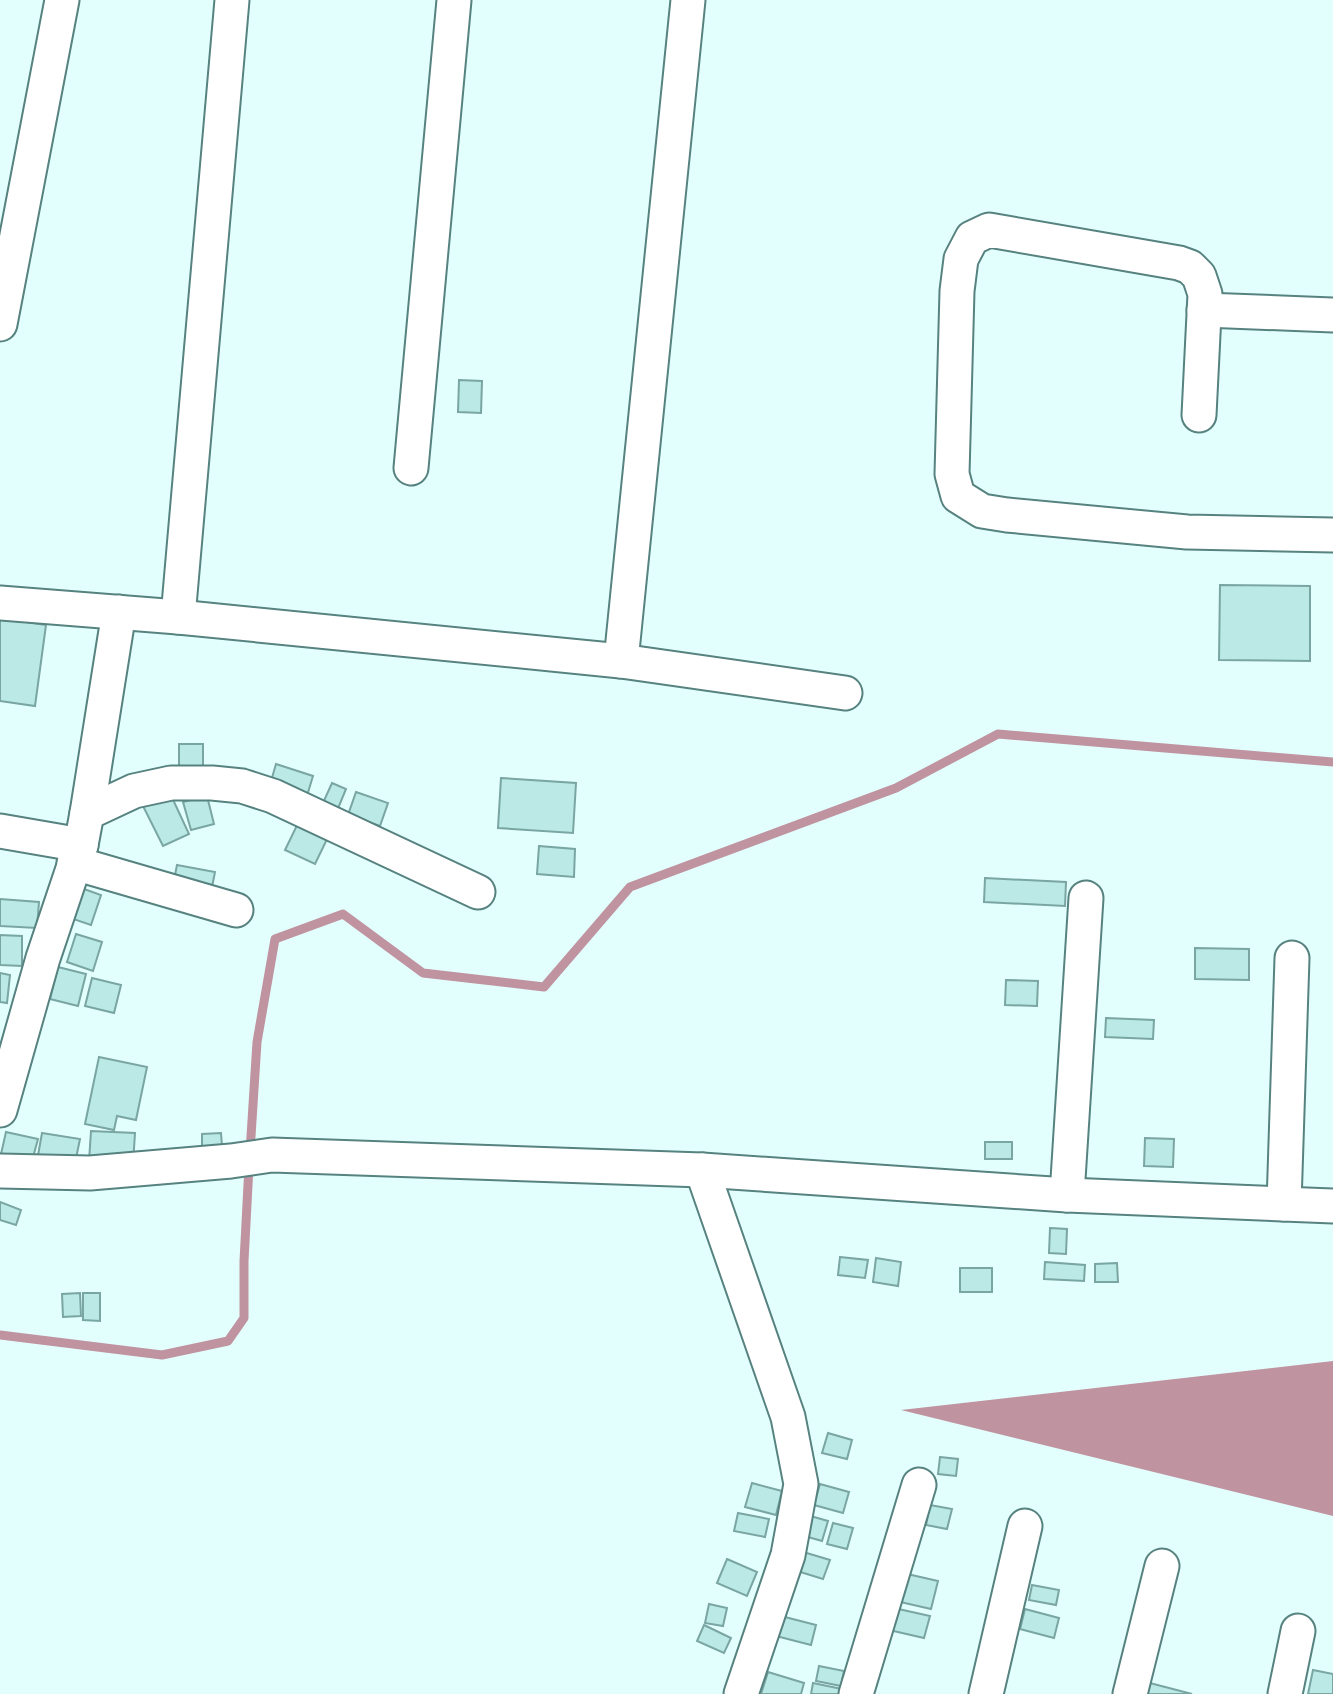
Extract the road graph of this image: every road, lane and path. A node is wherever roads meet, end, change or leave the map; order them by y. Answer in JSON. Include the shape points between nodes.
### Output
{"nodes":[{"id":1,"x":62,"y":0,"type":"edge"},
{"id":2,"x":232,"y":0,"type":"edge"},
{"id":3,"x":454,"y":0,"type":"edge"},
{"id":4,"x":683,"y":0,"type":"edge"},
{"id":5,"x":1205,"y":310,"type":"junction"},
{"id":6,"x":1333,"y":315,"type":"edge"},
{"id":7,"x":0,"y":324,"type":"edge"},
{"id":8,"x":1199,"y":415,"type":"dead end"},
{"id":9,"x":411,"y":468,"type":"dead end"},
{"id":10,"x":1333,"y":536,"type":"edge"},
{"id":11,"x":0,"y":603,"type":"edge"},
{"id":12,"x":119,"y":612,"type":"junction"},
{"id":13,"x":178,"y":617,"type":"junction"},
{"id":14,"x":621,"y":662,"type":"junction"},
{"id":15,"x":845,"y":694,"type":"dead end"},
{"id":16,"x":81,"y":840,"type":"junction"},
{"id":17,"x":5,"y":842,"type":"edge"},
{"id":18,"x":478,"y":892,"type":"dead end"},
{"id":19,"x":1086,"y":898,"type":"dead end"},
{"id":20,"x":236,"y":910,"type":"dead end"},
{"id":21,"x":1292,"y":958,"type":"dead end"},
{"id":22,"x":0,"y":1110,"type":"edge"},
{"id":23,"x":702,"y":1170,"type":"junction"},
{"id":24,"x":0,"y":1171,"type":"edge"},
{"id":25,"x":1067,"y":1195,"type":"junction"},
{"id":26,"x":1284,"y":1204,"type":"junction"},
{"id":27,"x":1333,"y":1206,"type":"edge"},
{"id":28,"x":919,"y":1485,"type":"dead end"},
{"id":29,"x":1024,"y":1526,"type":"dead end"},
{"id":30,"x":1161,"y":1566,"type":"dead end"},
{"id":31,"x":1298,"y":1631,"type":"dead end"},
{"id":32,"x":741,"y":1694,"type":"edge"},
{"id":33,"x":856,"y":1694,"type":"edge"},
{"id":34,"x":986,"y":1694,"type":"edge"},
{"id":35,"x":1130,"y":1694,"type":"edge"},
{"id":36,"x":1285,"y":1694,"type":"edge"}],
"edges":[{"from":1,"to":7,"type":"street"},
{"from":2,"to":13,"type":"street"},
{"from":3,"to":9,"type":"street"},
{"from":4,"to":14,"type":"street"},
{"from":5,"to":6,"type":"street"},
{"from":5,"to":8,"type":"street"},
{"from":5,"to":10,"type":"street","via":[[1199,276],[1179,263],[989,230],[972,238],[961,259],[957,291],[952,474],[958,496],[982,511],[1007,515],[1187,532]]},
{"from":11,"to":12,"type":"street"},
{"from":12,"to":13,"type":"street"},
{"from":12,"to":16,"type":"street"},
{"from":13,"to":14,"type":"street"},
{"from":14,"to":15,"type":"street"},
{"from":16,"to":17,"type":"street"},
{"from":16,"to":18,"type":"street","via":[[134,791],[171,783],[242,786],[273,796]]},
{"from":16,"to":20,"type":"street"},
{"from":16,"to":22,"type":"street"},
{"from":19,"to":25,"type":"street"},
{"from":21,"to":26,"type":"street"},
{"from":23,"to":24,"type":"street","via":[[272,1155],[90,1173]]},
{"from":23,"to":25,"type":"street"},
{"from":23,"to":32,"type":"street","via":[[788,1417],[801,1484],[788,1555]]},
{"from":25,"to":26,"type":"street"},
{"from":26,"to":27,"type":"street"},
{"from":28,"to":33,"type":"street"},
{"from":29,"to":34,"type":"street"},
{"from":30,"to":35,"type":"street"},
{"from":31,"to":36,"type":"street"}]}
